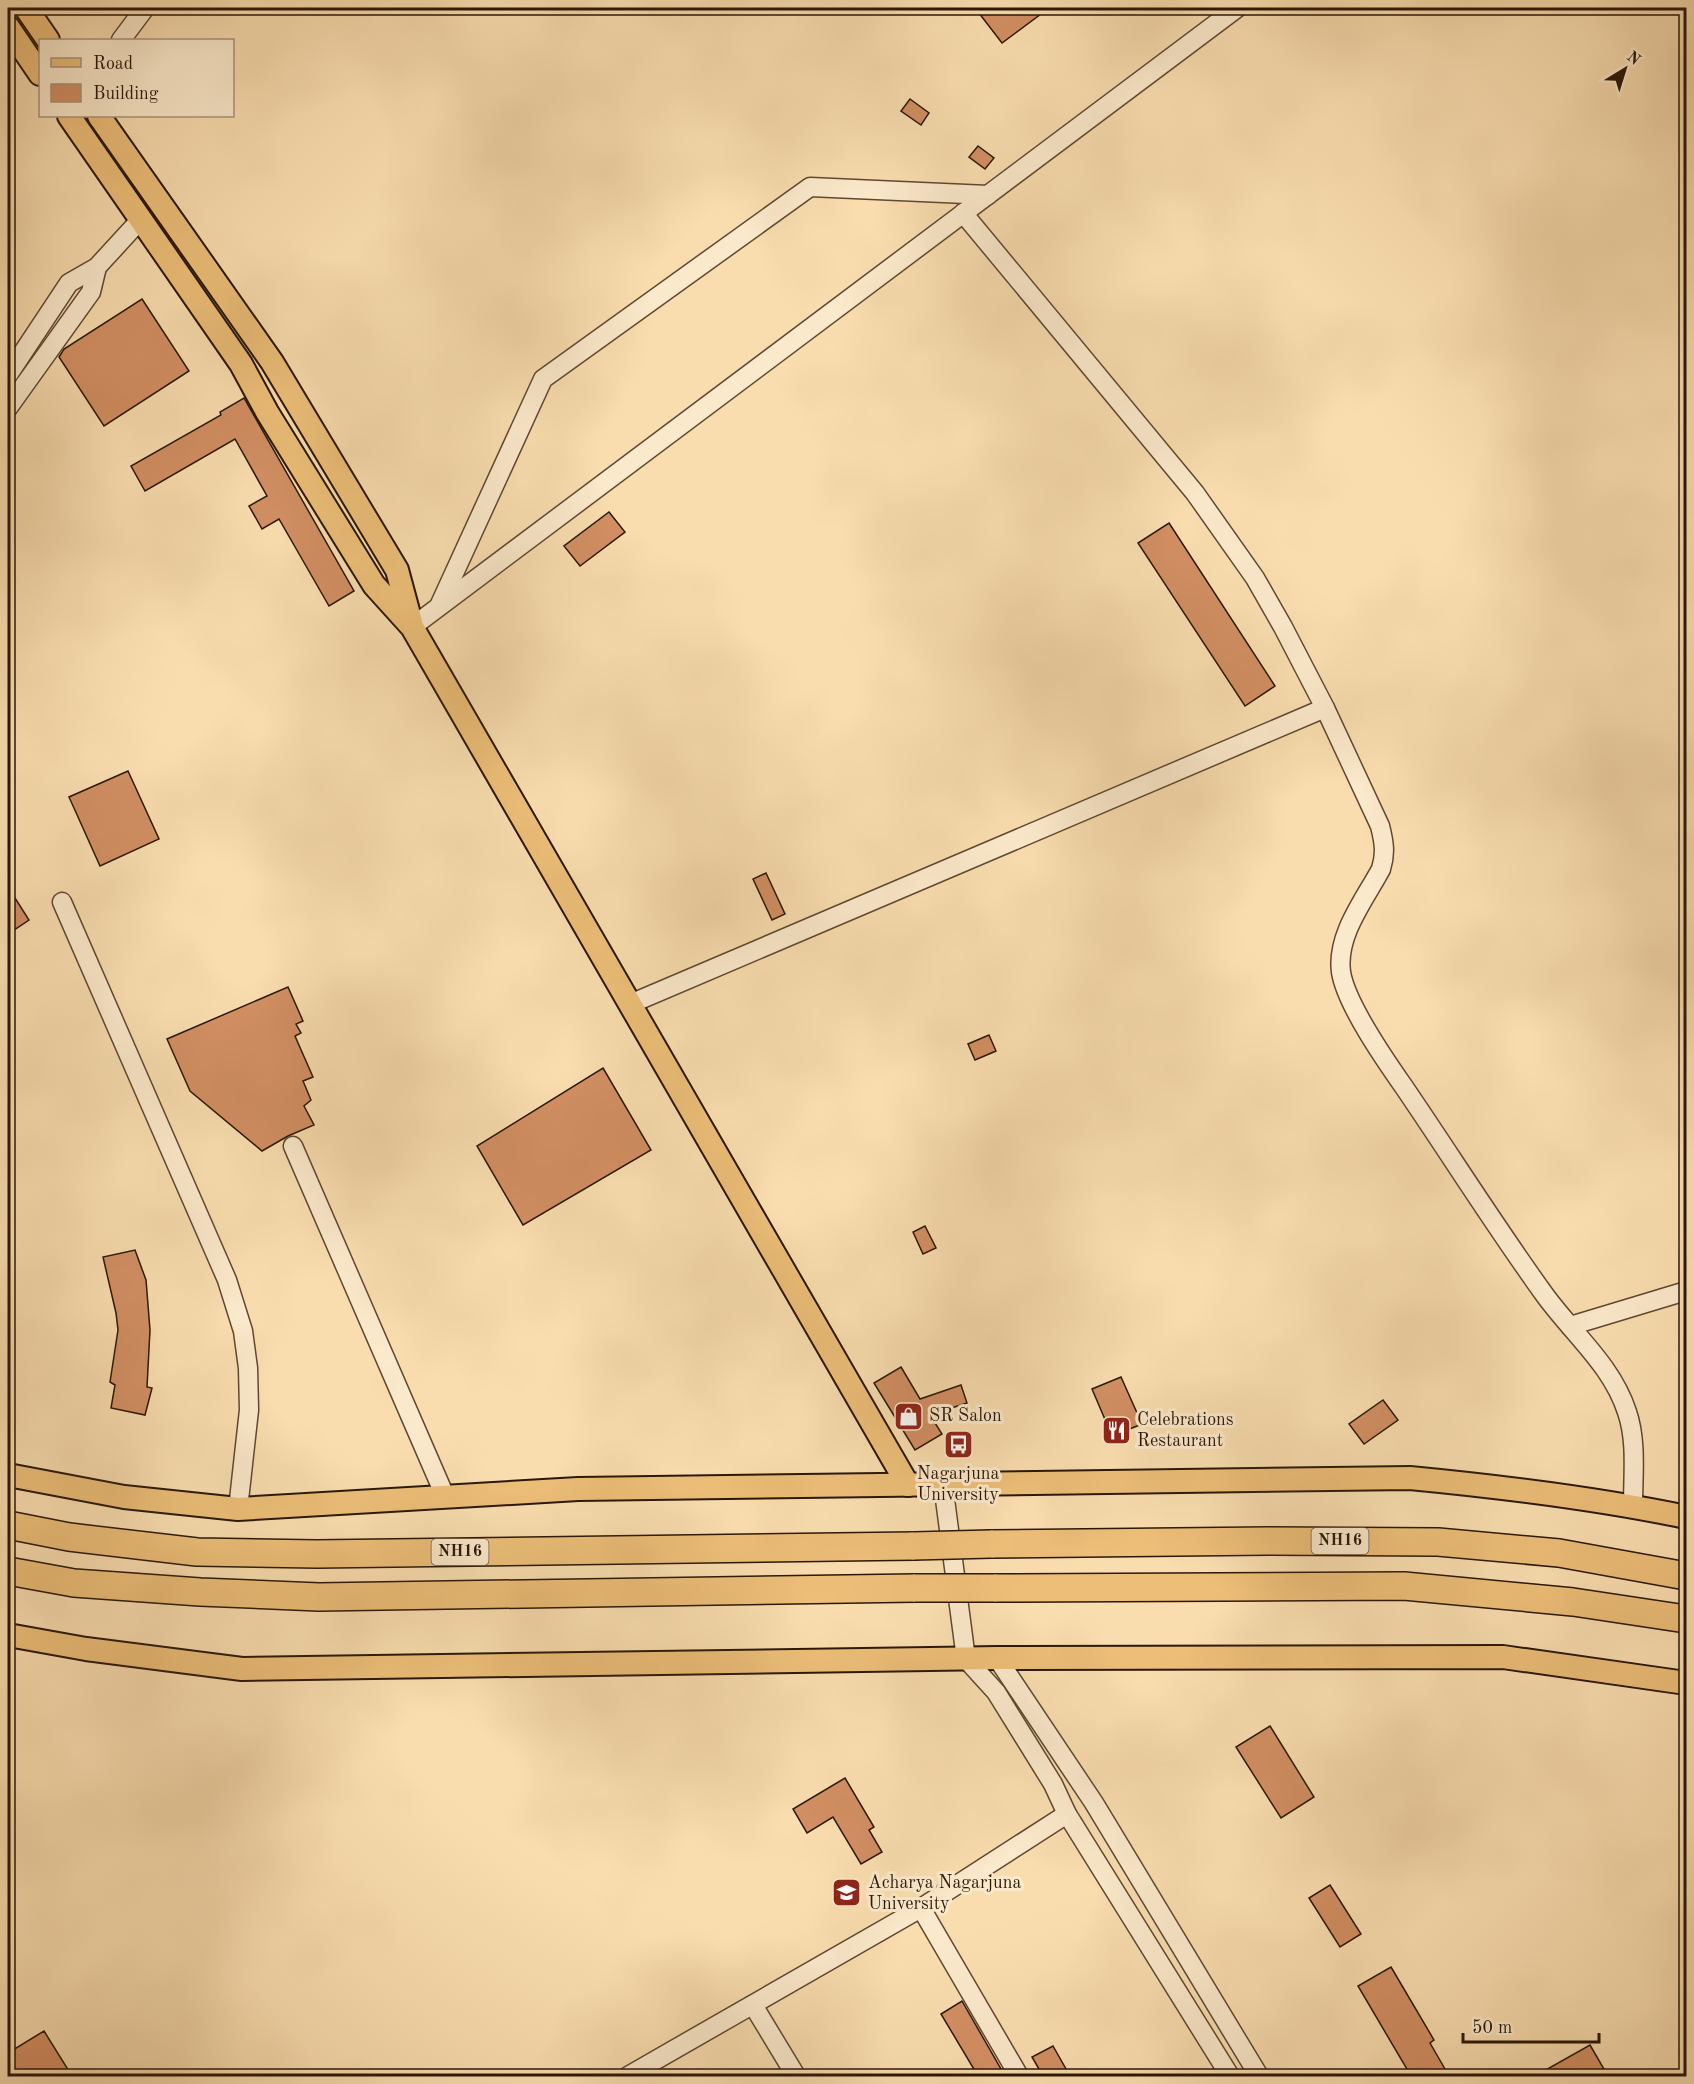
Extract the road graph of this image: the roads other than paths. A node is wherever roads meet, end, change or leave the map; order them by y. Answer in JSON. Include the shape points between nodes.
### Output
{"nodes":[{"id":1,"x":26,"y":8,"type":"edge"},
{"id":2,"x":145,"y":8,"type":"edge"},
{"id":3,"x":1237,"y":8,"type":"edge"},
{"id":4,"x":8,"y":27,"type":"edge"},
{"id":5,"x":47,"y":39,"type":"edge"},
{"id":6,"x":122,"y":39,"type":"edge"},
{"id":7,"x":39,"y":73,"type":"edge"},
{"id":8,"x":70,"y":117,"type":"edge"},
{"id":9,"x":100,"y":117,"type":"edge"},
{"id":10,"x":988,"y":195,"type":"junction"},
{"id":11,"x":963,"y":213,"type":"junction"},
{"id":12,"x":141,"y":219,"type":"junction"},
{"id":13,"x":97,"y":267,"type":"junction"},
{"id":14,"x":8,"y":375,"type":"edge"},
{"id":15,"x":8,"y":408,"type":"edge"},
{"id":16,"x":439,"y":607,"type":"junction"},
{"id":17,"x":412,"y":627,"type":"junction"},
{"id":18,"x":1325,"y":708,"type":"junction"},
{"id":19,"x":62,"y":902,"type":"dead end"},
{"id":20,"x":630,"y":1004,"type":"junction"},
{"id":21,"x":293,"y":1146,"type":"dead end"},
{"id":22,"x":1686,"y":1291,"type":"edge"},
{"id":23,"x":1570,"y":1326,"type":"junction"},
{"id":24,"x":8,"y":1475,"type":"edge"},
{"id":25,"x":943,"y":1484,"type":"junction"},
{"id":26,"x":908,"y":1485,"type":"junction"},
{"id":27,"x":445,"y":1496,"type":"junction"},
{"id":28,"x":1633,"y":1506,"type":"junction"},
{"id":29,"x":238,"y":1509,"type":"junction"},
{"id":30,"x":1686,"y":1517,"type":"edge"},
{"id":31,"x":8,"y":1525,"type":"edge"},
{"id":32,"x":8,"y":1571,"type":"edge"},
{"id":33,"x":1686,"y":1576,"type":"edge"},
{"id":34,"x":1686,"y":1619,"type":"edge"},
{"id":35,"x":8,"y":1635,"type":"edge"},
{"id":36,"x":997,"y":1658,"type":"junction"},
{"id":37,"x":966,"y":1659,"type":"junction"},
{"id":38,"x":1686,"y":1683,"type":"edge"},
{"id":39,"x":1067,"y":1814,"type":"junction"},
{"id":40,"x":921,"y":1908,"type":"junction"},
{"id":41,"x":753,"y":2005,"type":"junction"},
{"id":42,"x":628,"y":2076,"type":"edge"},
{"id":43,"x":796,"y":2076,"type":"edge"},
{"id":44,"x":1019,"y":2076,"type":"edge"},
{"id":45,"x":1230,"y":2076,"type":"edge"},
{"id":46,"x":1259,"y":2076,"type":"edge"}],
"edges":[{"from":1,"to":5,"type":"main road"},
{"from":2,"to":6,"type":"street"},
{"from":3,"to":10,"type":"street"},
{"from":4,"to":7,"type":"main road"},
{"from":8,"to":12,"type":"main road"},
{"from":9,"to":17,"type":"main road","via":[[272,362],[397,570]]},
{"from":10,"to":11,"type":"street"},
{"from":10,"to":16,"type":"street","via":[[810,187],[543,379]]},
{"from":11,"to":16,"type":"street"},
{"from":11,"to":18,"type":"street","via":[[1195,493],[1255,578]]},
{"from":12,"to":13,"type":"street"},
{"from":12,"to":17,"type":"main road","via":[[241,364],[374,585]]},
{"from":13,"to":14,"type":"street","via":[[69,283]]},
{"from":13,"to":15,"type":"street","via":[[91,292]]},
{"from":16,"to":17,"type":"street"},
{"from":17,"to":20,"type":"main road"},
{"from":18,"to":20,"type":"street"},
{"from":18,"to":23,"type":"street","via":[[1380,826],[1384,843],[1382,868],[1351,925],[1341,954],[1341,972],[1349,998],[1397,1076]]},
{"from":19,"to":29,"type":"street","via":[[227,1280],[243,1331],[249,1410]]},
{"from":20,"to":26,"type":"main road"},
{"from":21,"to":27,"type":"street"},
{"from":22,"to":23,"type":"street"},
{"from":23,"to":28,"type":"street","via":[[1610,1377],[1628,1414],[1633,1439]]},
{"from":24,"to":29,"type":"main road","via":[[124,1497]]},
{"from":25,"to":26,"type":"main road"},
{"from":25,"to":28,"type":"main road","via":[[1410,1478]]},
{"from":25,"to":37,"type":"street"},
{"from":26,"to":27,"type":"main road","via":[[578,1489]]},
{"from":27,"to":29,"type":"main road"},
{"from":28,"to":30,"type":"main road"},
{"from":31,"to":33,"type":"highway","number":"NH16","bridge":true,"via":[[69,1537],[197,1552],[317,1554],[1438,1542],[1559,1553]]},
{"from":32,"to":34,"type":"highway","bridge":true,"via":[[74,1583],[319,1597],[1404,1586],[1573,1602]]},
{"from":35,"to":37,"type":"main road","via":[[242,1668]]},
{"from":36,"to":37,"type":"main road"},
{"from":36,"to":38,"type":"main road","via":[[1503,1657]]},
{"from":36,"to":46,"type":"street","via":[[1094,1803]]},
{"from":37,"to":39,"type":"street","via":[[996,1692]]},
{"from":39,"to":40,"type":"street"},
{"from":39,"to":45,"type":"street"},
{"from":40,"to":41,"type":"street"},
{"from":40,"to":44,"type":"street"},
{"from":41,"to":42,"type":"street"},
{"from":41,"to":43,"type":"street"}]}
